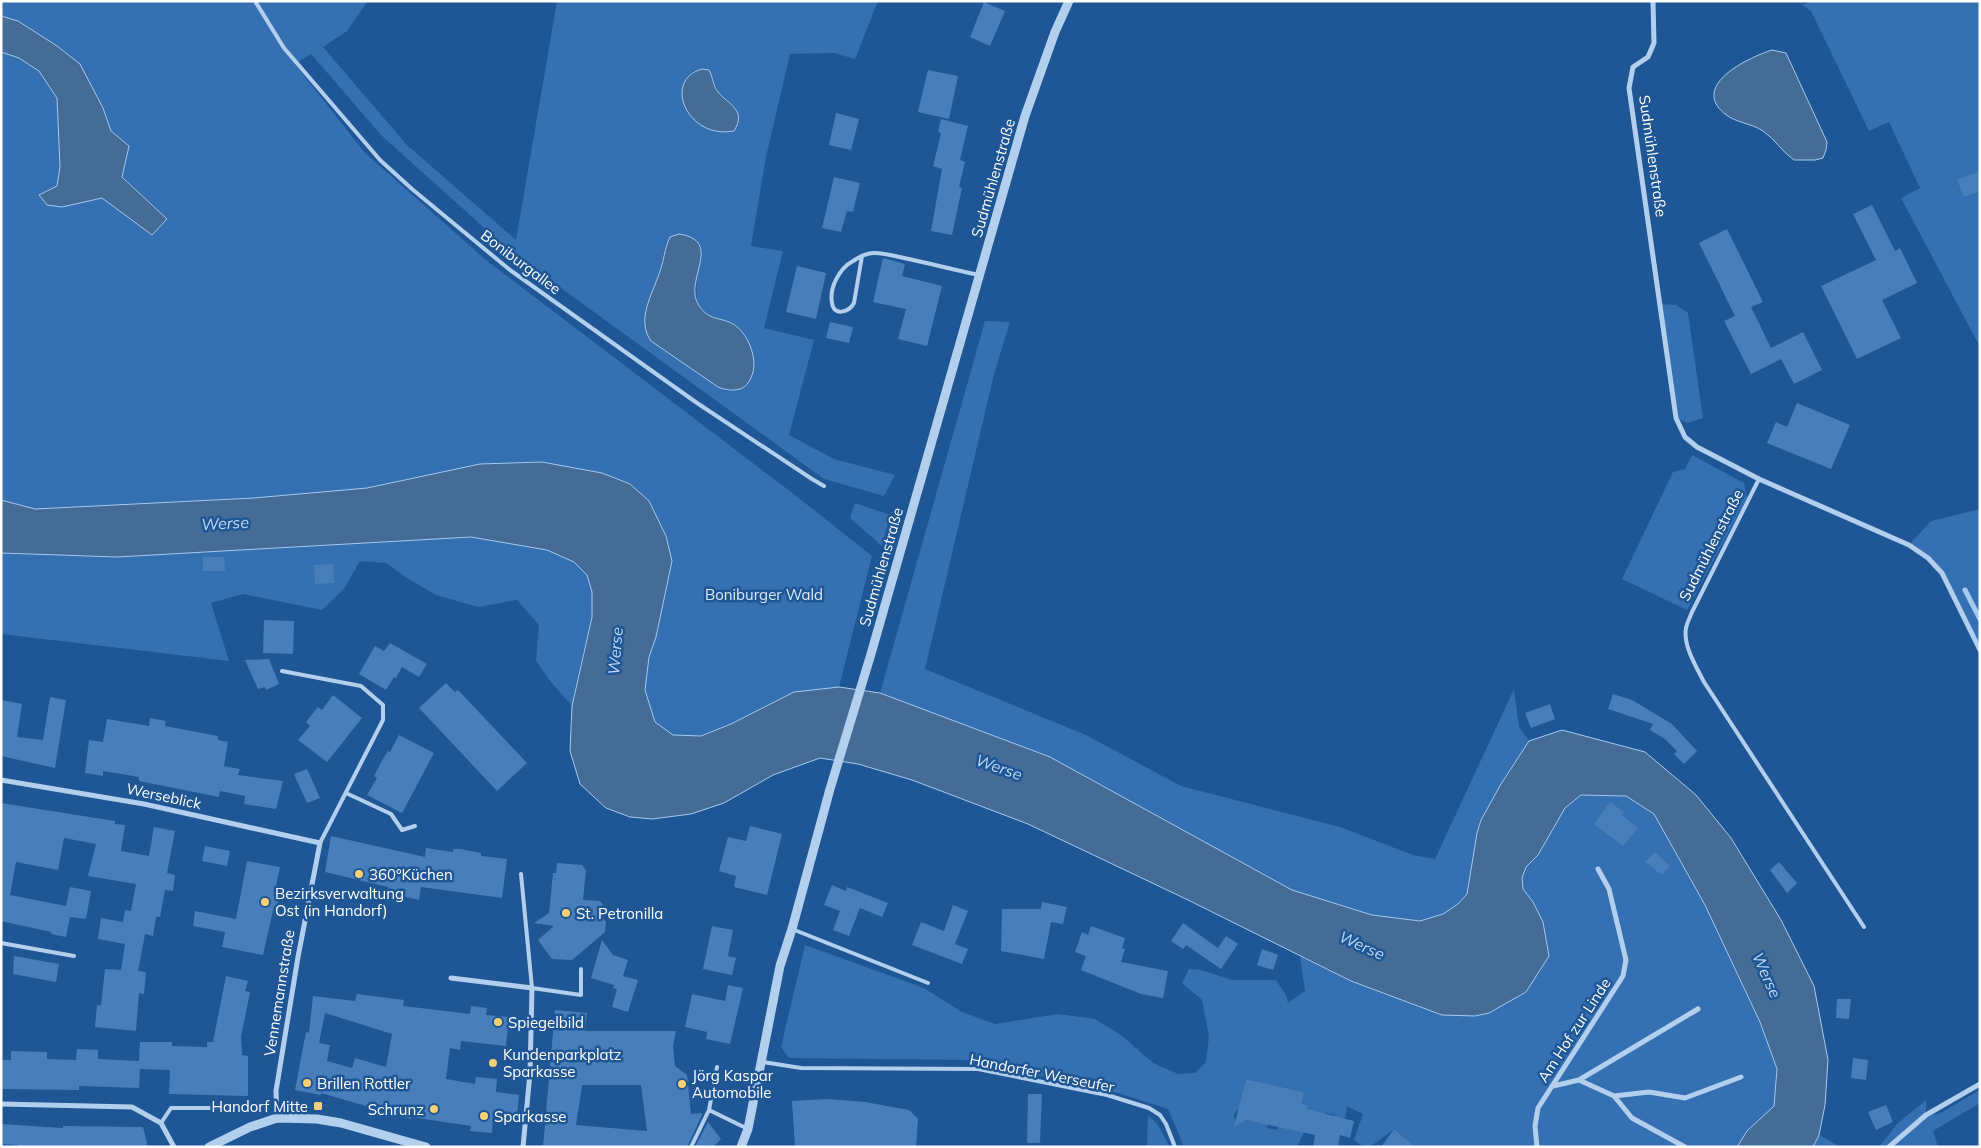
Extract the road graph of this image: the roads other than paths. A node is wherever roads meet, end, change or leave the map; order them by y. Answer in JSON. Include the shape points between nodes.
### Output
{"nodes":[{"id":1,"x":255,"y":1,"type":"edge"},
{"id":2,"x":1069,"y":1,"type":"edge"},
{"id":3,"x":1653,"y":1,"type":"edge"},
{"id":4,"x":862,"y":256,"type":"junction"},
{"id":5,"x":979,"y":275,"type":"junction"},
{"id":6,"x":1759,"y":479,"type":"junction"},
{"id":7,"x":824,"y":486,"type":"dead end"},
{"id":8,"x":1980,"y":650,"type":"edge"},
{"id":9,"x":282,"y":671,"type":"dead end"},
{"id":10,"x":1,"y":780,"type":"edge"},
{"id":11,"x":346,"y":792,"type":"junction"},
{"id":12,"x":415,"y":826,"type":"dead end"},
{"id":13,"x":320,"y":843,"type":"junction"},
{"id":14,"x":1598,"y":869,"type":"dead end"},
{"id":15,"x":521,"y":874,"type":"dead end"},
{"id":16,"x":1864,"y":928,"type":"dead end"},
{"id":17,"x":792,"y":929,"type":"junction"},
{"id":18,"x":1,"y":943,"type":"edge"},
{"id":19,"x":74,"y":956,"type":"dead end"},
{"id":20,"x":581,"y":969,"type":"dead end"},
{"id":21,"x":451,"y":978,"type":"dead end"},
{"id":22,"x":928,"y":983,"type":"dead end"},
{"id":23,"x":532,"y":988,"type":"junction"},
{"id":24,"x":1698,"y":1009,"type":"dead end"},
{"id":25,"x":762,"y":1062,"type":"junction"},
{"id":26,"x":717,"y":1067,"type":"dead end"},
{"id":27,"x":1741,"y":1078,"type":"dead end"},
{"id":28,"x":1579,"y":1080,"type":"junction"},
{"id":29,"x":1980,"y":1084,"type":"edge"},
{"id":30,"x":1552,"y":1086,"type":"junction"},
{"id":31,"x":1614,"y":1096,"type":"junction"},
{"id":32,"x":1,"y":1104,"type":"edge"},
{"id":33,"x":233,"y":1108,"type":"dead end"},
{"id":34,"x":709,"y":1110,"type":"junction"},
{"id":35,"x":277,"y":1118,"type":"junction"},
{"id":36,"x":161,"y":1123,"type":"junction"},
{"id":37,"x":748,"y":1129,"type":"junction"},
{"id":38,"x":174,"y":1147,"type":"edge"},
{"id":39,"x":209,"y":1147,"type":"edge"},
{"id":40,"x":426,"y":1147,"type":"edge"},
{"id":41,"x":523,"y":1147,"type":"edge"},
{"id":42,"x":691,"y":1147,"type":"edge"},
{"id":43,"x":741,"y":1147,"type":"edge"},
{"id":44,"x":1176,"y":1147,"type":"edge"},
{"id":45,"x":1537,"y":1147,"type":"edge"},
{"id":46,"x":1685,"y":1147,"type":"edge"},
{"id":47,"x":1889,"y":1147,"type":"edge"}],
"edges":[{"from":1,"to":7,"type":"lane","name":"Boniburgallee","via":[[284,48],[380,160],[440,213],[510,270],[628,355]]},
{"from":2,"to":5,"type":"street","name":"Sudmühlenstraße","via":[[1025,116]]},
{"from":3,"to":6,"type":"street","name":"Sudmühlenstraße","via":[[1654,43],[1648,57],[1633,67],[1629,88],[1676,418],[1685,437],[1697,447]]},
{"from":4,"to":4,"type":"lane","via":[[842,269],[835,281],[832,303],[839,312],[851,309],[854,303]]},
{"from":4,"to":5,"type":"lane","via":[[878,253]]},
{"from":5,"to":17,"type":"street","name":"Sudmühlenstraße"},
{"from":6,"to":8,"type":"street","via":[[1909,545],[1928,558],[1942,572]]},
{"from":6,"to":16,"type":"lane","name":"Sudmühlenstraße","via":[[1692,612],[1686,628],[1687,643],[1704,682]]},
{"from":9,"to":11,"type":"lane","via":[[361,686],[382,705],[383,720]]},
{"from":10,"to":13,"type":"street","name":"Werseblick","via":[[144,804]]},
{"from":11,"to":12,"type":"lane","via":[[391,814],[402,830]]},
{"from":11,"to":13,"type":"lane"},
{"from":13,"to":35,"type":"street","name":"Vennemannstraße","via":[[276,1091]]},
{"from":14,"to":30,"type":"street","name":"Am Hof zur Linde","via":[[1609,889],[1626,960],[1623,976]]},
{"from":15,"to":23,"type":"lane"},
{"from":17,"to":22,"type":"lane"},
{"from":17,"to":25,"type":"street","name":"Sudmühlenstraße","via":[[780,966]]},
{"from":18,"to":19,"type":"lane"},
{"from":20,"to":23,"type":"lane","via":[[581,994]]},
{"from":21,"to":23,"type":"street"},
{"from":23,"to":41,"type":"street","via":[[530,1073]]},
{"from":24,"to":28,"type":"street"},
{"from":25,"to":37,"type":"street","name":"Sudmühlenstraße"},
{"from":25,"to":44,"type":"lane","name":"Handorfer Werseufer","via":[[801,1068],[978,1069],[1107,1095],[1160,1114]]},
{"from":26,"to":34,"type":"lane"},
{"from":27,"to":31,"type":"street","via":[[1685,1098],[1649,1092]]},
{"from":28,"to":30,"type":"street"},
{"from":28,"to":31,"type":"street"},
{"from":29,"to":47,"type":"street","via":[[1926,1115]]},
{"from":30,"to":45,"type":"street","name":"Am Hof zur Linde","via":[[1538,1108],[1535,1126]]},
{"from":31,"to":46,"type":"street","via":[[1632,1118]]},
{"from":32,"to":36,"type":"street","via":[[132,1107]]},
{"from":33,"to":36,"type":"lane","via":[[171,1108]]},
{"from":34,"to":37,"type":"lane"},
{"from":34,"to":42,"type":"lane"},
{"from":35,"to":39,"type":"street"},
{"from":35,"to":40,"type":"street","via":[[341,1123]]},
{"from":36,"to":38,"type":"street"},
{"from":37,"to":43,"type":"street","name":"Sudmühlenstraße"}]}
